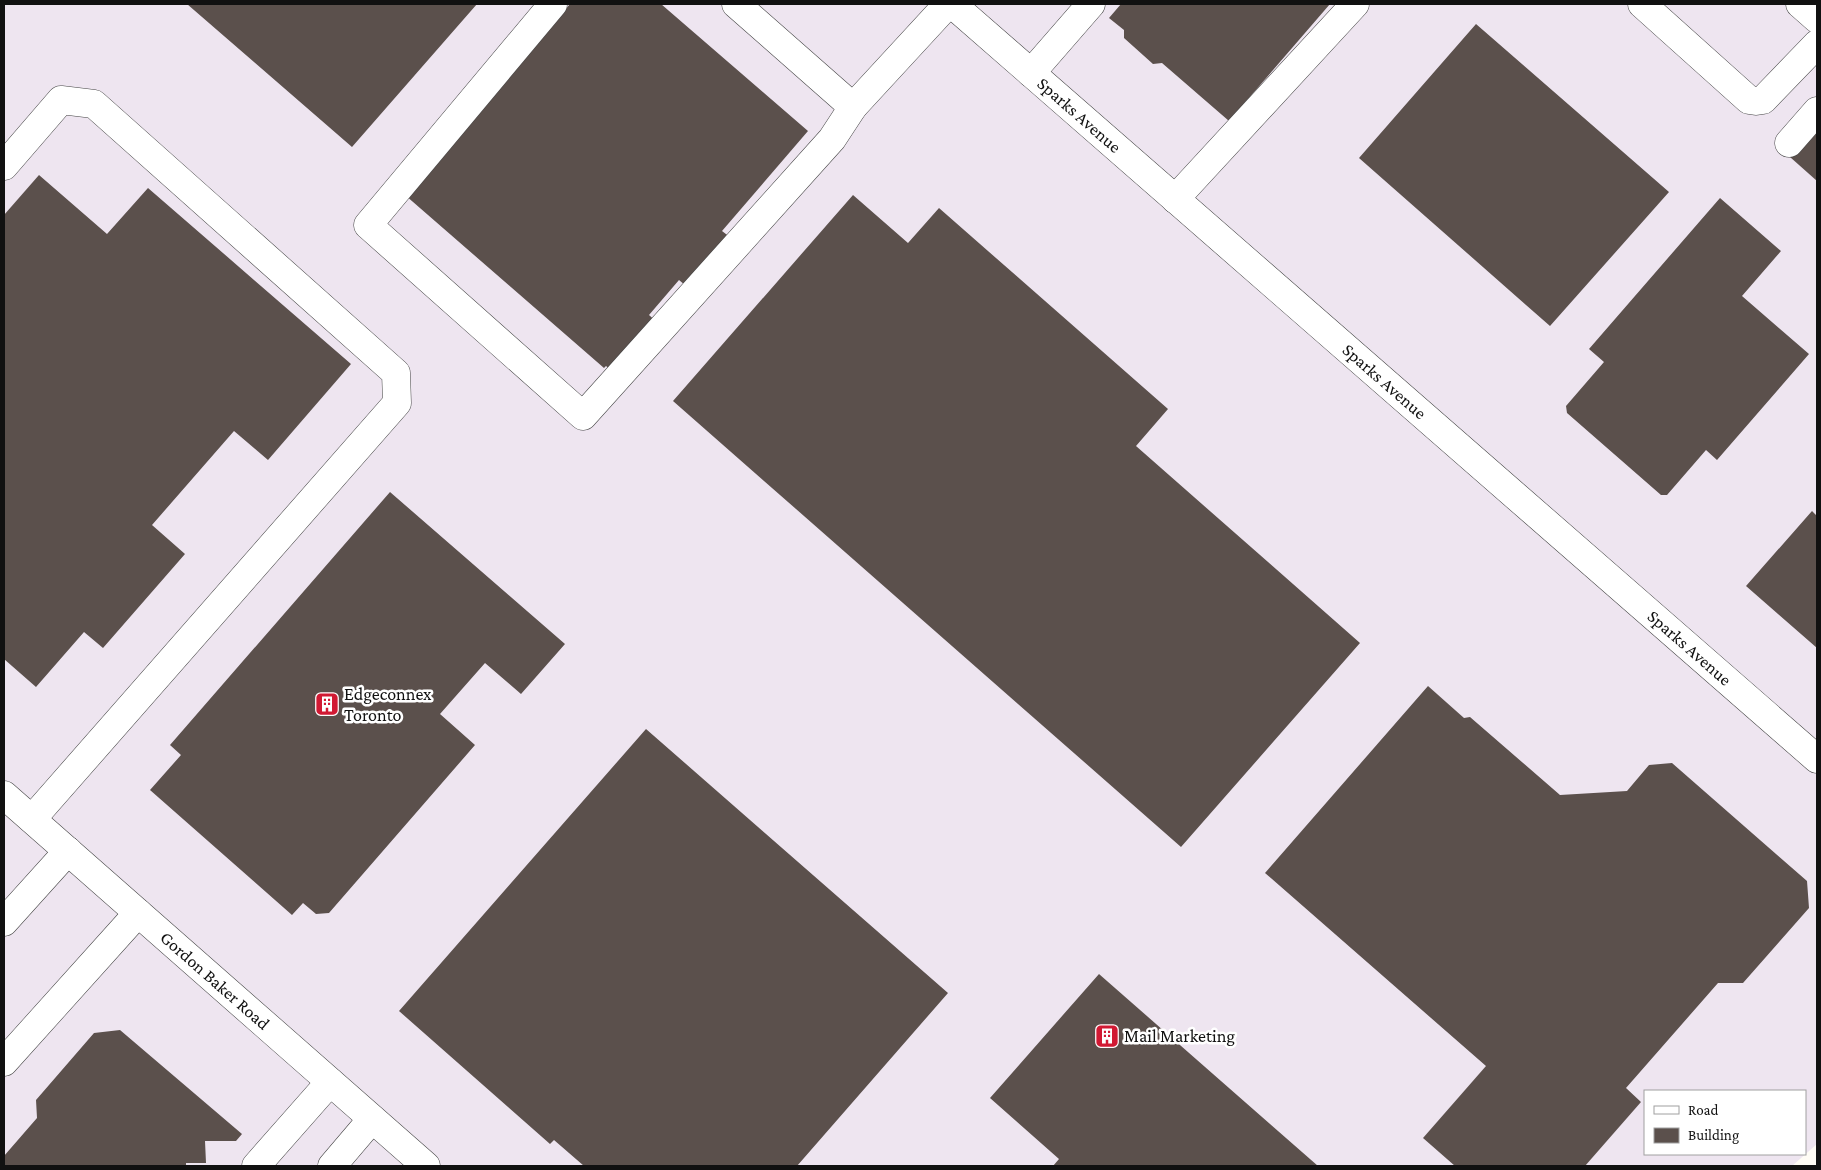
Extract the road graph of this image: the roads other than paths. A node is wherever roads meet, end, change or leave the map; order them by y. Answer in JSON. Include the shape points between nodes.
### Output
{"nodes":[{"id":1,"x":552,"y":4,"type":"edge"},
{"id":2,"x":736,"y":4,"type":"edge"},
{"id":3,"x":953,"y":4,"type":"edge"},
{"id":4,"x":1091,"y":4,"type":"edge"},
{"id":5,"x":1354,"y":4,"type":"edge"},
{"id":6,"x":1642,"y":4,"type":"edge"},
{"id":7,"x":1800,"y":4,"type":"edge"},
{"id":8,"x":1817,"y":19,"type":"edge"},
{"id":9,"x":1817,"y":44,"type":"edge"},
{"id":10,"x":1031,"y":73,"type":"junction"},
{"id":11,"x":853,"y":107,"type":"junction"},
{"id":12,"x":1817,"y":111,"type":"edge"},
{"id":13,"x":1789,"y":143,"type":"dead end"},
{"id":14,"x":4,"y":166,"type":"edge"},
{"id":15,"x":1175,"y":199,"type":"junction"},
{"id":16,"x":1817,"y":759,"type":"edge"},
{"id":17,"x":4,"y":795,"type":"edge"},
{"id":18,"x":32,"y":819,"type":"junction"},
{"id":19,"x":68,"y":851,"type":"junction"},
{"id":20,"x":138,"y":913,"type":"junction"},
{"id":21,"x":4,"y":922,"type":"edge"},
{"id":22,"x":4,"y":1062,"type":"edge"},
{"id":23,"x":330,"y":1082,"type":"junction"},
{"id":24,"x":372,"y":1119,"type":"junction"},
{"id":25,"x":256,"y":1166,"type":"edge"},
{"id":26,"x":332,"y":1166,"type":"edge"},
{"id":27,"x":426,"y":1166,"type":"edge"}],
"edges":[{"from":1,"to":11,"type":"street","via":[[368,225],[583,416],[832,138]]},
{"from":2,"to":11,"type":"street"},
{"from":3,"to":10,"type":"street","name":"Sparks Avenue"},
{"from":3,"to":11,"type":"street"},
{"from":4,"to":10,"type":"street"},
{"from":5,"to":15,"type":"street"},
{"from":6,"to":9,"type":"street","via":[[1749,100],[1756,102],[1772,92]]},
{"from":7,"to":8,"type":"street"},
{"from":10,"to":15,"type":"street","name":"Sparks Avenue"},
{"from":12,"to":13,"type":"street"},
{"from":14,"to":18,"type":"street","via":[[60,100],[94,104],[396,372],[397,402]]},
{"from":15,"to":16,"type":"street","name":"Sparks Avenue"},
{"from":17,"to":18,"type":"street","name":"Gordon Baker Road"},
{"from":18,"to":19,"type":"street","name":"Gordon Baker Road"},
{"from":19,"to":20,"type":"street","name":"Gordon Baker Road"},
{"from":19,"to":21,"type":"street"},
{"from":20,"to":22,"type":"street"},
{"from":20,"to":23,"type":"street","name":"Gordon Baker Road"},
{"from":23,"to":24,"type":"street","name":"Gordon Baker Road"},
{"from":23,"to":25,"type":"street"},
{"from":24,"to":26,"type":"street"},
{"from":24,"to":27,"type":"street","name":"Gordon Baker Road"}]}
